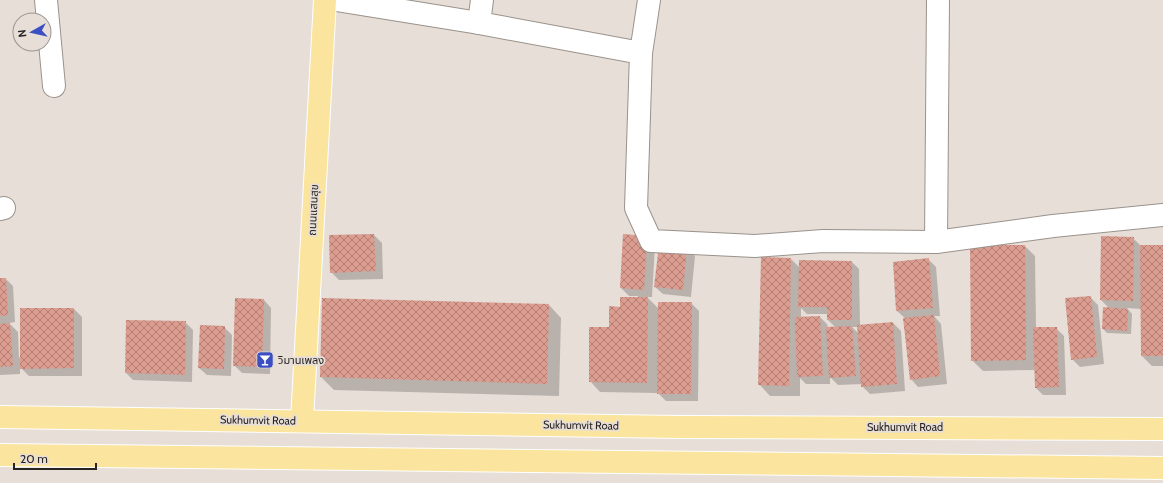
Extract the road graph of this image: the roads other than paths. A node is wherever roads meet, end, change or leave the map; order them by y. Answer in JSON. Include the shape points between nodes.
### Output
{"nodes":[{"id":1,"x":46,"y":0,"type":"edge"},
{"id":2,"x":325,"y":0,"type":"edge"},
{"id":3,"x":336,"y":0,"type":"edge"},
{"id":4,"x":482,"y":0,"type":"edge"},
{"id":5,"x":649,"y":0,"type":"edge"},
{"id":6,"x":938,"y":0,"type":"edge"},
{"id":7,"x":479,"y":23,"type":"junction"},
{"id":8,"x":641,"y":53,"type":"junction"},
{"id":9,"x":54,"y":86,"type":"dead end"},
{"id":10,"x":1163,"y":215,"type":"edge"},
{"id":11,"x":936,"y":242,"type":"junction"},
{"id":12,"x":0,"y":417,"type":"edge"},
{"id":13,"x":302,"y":421,"type":"junction"},
{"id":14,"x":1163,"y":430,"type":"edge"},
{"id":15,"x":0,"y":455,"type":"edge"},
{"id":16,"x":1163,"y":468,"type":"edge"}],
"edges":[{"from":1,"to":9,"type":"street"},
{"from":2,"to":13,"type":"main road","name":"ถนนแสนสุข"},
{"from":3,"to":7,"type":"street"},
{"from":4,"to":7,"type":"street"},
{"from":5,"to":8,"type":"street"},
{"from":6,"to":11,"type":"street"},
{"from":7,"to":8,"type":"street"},
{"from":8,"to":11,"type":"street","via":[[636,208],[651,241],[755,246],[823,241]]},
{"from":10,"to":11,"type":"street","via":[[1053,226]]},
{"from":12,"to":13,"type":"main road","name":"Sukhumvit Road"},
{"from":13,"to":14,"type":"main road","name":"Sukhumvit Road","via":[[682,427]]},
{"from":15,"to":16,"type":"main road"}]}
